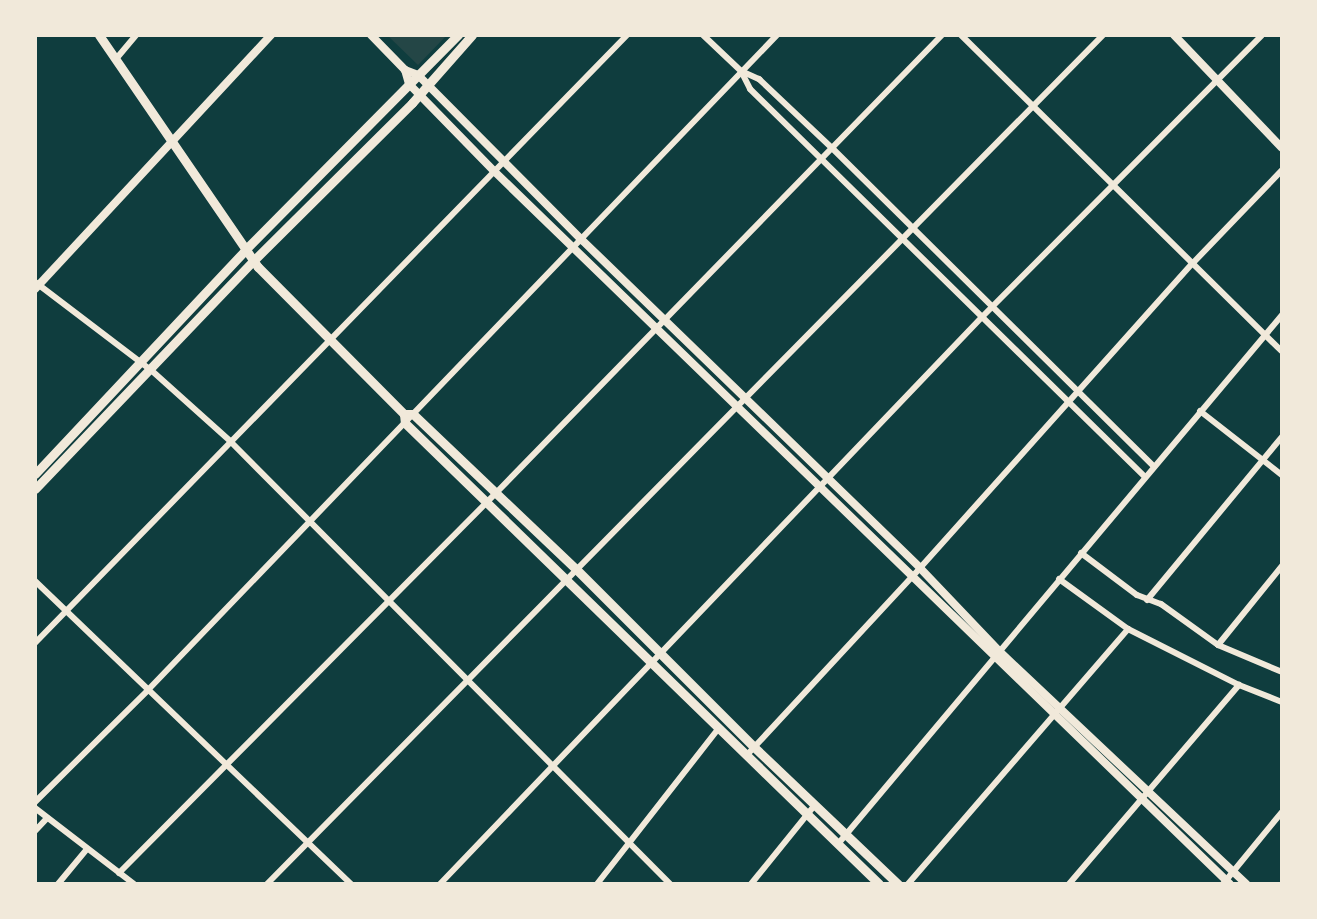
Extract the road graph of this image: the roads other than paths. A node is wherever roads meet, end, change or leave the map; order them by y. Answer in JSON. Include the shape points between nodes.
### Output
{"nodes":[{"id":1,"x":99,"y":35,"type":"edge"},
{"id":2,"x":135,"y":35,"type":"edge"},
{"id":3,"x":271,"y":35,"type":"edge"},
{"id":4,"x":370,"y":35,"type":"edge"},
{"id":5,"x":458,"y":35,"type":"edge"},
{"id":6,"x":472,"y":35,"type":"edge"},
{"id":7,"x":627,"y":35,"type":"edge"},
{"id":8,"x":703,"y":35,"type":"edge"},
{"id":9,"x":776,"y":35,"type":"edge"},
{"id":10,"x":942,"y":35,"type":"edge"},
{"id":11,"x":961,"y":35,"type":"edge"},
{"id":12,"x":1103,"y":35,"type":"edge"},
{"id":13,"x":1174,"y":35,"type":"edge"},
{"id":14,"x":1262,"y":35,"type":"edge"},
{"id":15,"x":116,"y":59,"type":"junction"},
{"id":16,"x":405,"y":70,"type":"junction"},
{"id":17,"x":741,"y":71,"type":"junction"},
{"id":18,"x":418,"y":75,"type":"junction"},
{"id":19,"x":1217,"y":80,"type":"junction"},
{"id":20,"x":409,"y":84,"type":"junction"},
{"id":21,"x":427,"y":85,"type":"junction"},
{"id":22,"x":419,"y":94,"type":"junction"},
{"id":23,"x":1033,"y":106,"type":"junction"},
{"id":24,"x":172,"y":140,"type":"junction"},
{"id":25,"x":832,"y":148,"type":"junction"},
{"id":26,"x":1282,"y":148,"type":"edge"},
{"id":27,"x":821,"y":159,"type":"junction"},
{"id":28,"x":505,"y":162,"type":"junction"},
{"id":29,"x":1282,"y":170,"type":"edge"},
{"id":30,"x":495,"y":172,"type":"junction"},
{"id":31,"x":1114,"y":185,"type":"junction"},
{"id":32,"x":913,"y":229,"type":"junction"},
{"id":33,"x":903,"y":239,"type":"junction"},
{"id":34,"x":582,"y":240,"type":"junction"},
{"id":35,"x":573,"y":248,"type":"junction"},
{"id":36,"x":246,"y":250,"type":"junction"},
{"id":37,"x":253,"y":261,"type":"junction"},
{"id":38,"x":1192,"y":264,"type":"junction"},
{"id":39,"x":36,"y":285,"type":"edge"},
{"id":40,"x":992,"y":306,"type":"junction"},
{"id":41,"x":1282,"y":315,"type":"edge"},
{"id":42,"x":982,"y":317,"type":"junction"},
{"id":43,"x":666,"y":319,"type":"junction"},
{"id":44,"x":657,"y":329,"type":"junction"},
{"id":45,"x":1263,"y":335,"type":"junction"},
{"id":46,"x":331,"y":338,"type":"junction"},
{"id":47,"x":1282,"y":351,"type":"edge"},
{"id":48,"x":142,"y":363,"type":"junction"},
{"id":49,"x":151,"y":370,"type":"junction"},
{"id":50,"x":1078,"y":391,"type":"junction"},
{"id":51,"x":746,"y":400,"type":"junction"},
{"id":52,"x":1068,"y":402,"type":"junction"},
{"id":53,"x":738,"y":408,"type":"junction"},
{"id":54,"x":1200,"y":411,"type":"junction"},
{"id":55,"x":407,"y":417,"type":"junction"},
{"id":56,"x":1282,"y":437,"type":"edge"},
{"id":57,"x":230,"y":441,"type":"junction"},
{"id":58,"x":1264,"y":461,"type":"junction"},
{"id":59,"x":1153,"y":466,"type":"junction"},
{"id":60,"x":35,"y":474,"type":"edge"},
{"id":61,"x":1282,"y":475,"type":"edge"},
{"id":62,"x":1145,"y":477,"type":"junction"},
{"id":63,"x":829,"y":479,"type":"junction"},
{"id":64,"x":821,"y":487,"type":"junction"},
{"id":65,"x":35,"y":489,"type":"edge"},
{"id":66,"x":495,"y":494,"type":"junction"},
{"id":67,"x":487,"y":502,"type":"junction"},
{"id":68,"x":308,"y":519,"type":"junction"},
{"id":69,"x":1081,"y":553,"type":"junction"},
{"id":70,"x":1282,"y":566,"type":"edge"},
{"id":71,"x":920,"y":568,"type":"junction"},
{"id":72,"x":577,"y":569,"type":"junction"},
{"id":73,"x":912,"y":576,"type":"junction"},
{"id":74,"x":1059,"y":579,"type":"junction"},
{"id":75,"x":35,"y":581,"type":"edge"},
{"id":76,"x":566,"y":581,"type":"junction"},
{"id":77,"x":389,"y":599,"type":"junction"},
{"id":78,"x":1146,"y":600,"type":"junction"},
{"id":79,"x":66,"y":612,"type":"junction"},
{"id":80,"x":1128,"y":629,"type":"junction"},
{"id":81,"x":35,"y":643,"type":"edge"},
{"id":82,"x":1218,"y":645,"type":"junction"},
{"id":83,"x":659,"y":653,"type":"junction"},
{"id":84,"x":996,"y":654,"type":"junction"},
{"id":85,"x":650,"y":662,"type":"junction"},
{"id":86,"x":1282,"y":672,"type":"edge"},
{"id":87,"x":467,"y":681,"type":"junction"},
{"id":88,"x":1239,"y":685,"type":"junction"},
{"id":89,"x":147,"y":691,"type":"junction"},
{"id":90,"x":1282,"y":702,"type":"edge"},
{"id":91,"x":1061,"y":707,"type":"junction"},
{"id":92,"x":1055,"y":715,"type":"junction"},
{"id":93,"x":718,"y":729,"type":"junction"},
{"id":94,"x":754,"y":747,"type":"junction"},
{"id":95,"x":746,"y":756,"type":"junction"},
{"id":96,"x":226,"y":765,"type":"junction"},
{"id":97,"x":552,"y":767,"type":"junction"},
{"id":98,"x":1145,"y":796,"type":"junction"},
{"id":99,"x":35,"y":802,"type":"edge"},
{"id":100,"x":815,"y":806,"type":"junction"},
{"id":101,"x":35,"y":808,"type":"edge"},
{"id":102,"x":1282,"y":812,"type":"edge"},
{"id":103,"x":807,"y":815,"type":"junction"},
{"id":104,"x":47,"y":818,"type":"junction"},
{"id":105,"x":35,"y":831,"type":"edge"},
{"id":106,"x":846,"y":834,"type":"junction"},
{"id":107,"x":628,"y":843,"type":"junction"},
{"id":108,"x":307,"y":844,"type":"junction"},
{"id":109,"x":838,"y":844,"type":"junction"},
{"id":110,"x":87,"y":849,"type":"junction"},
{"id":111,"x":1233,"y":872,"type":"junction"},
{"id":112,"x":119,"y":873,"type":"junction"},
{"id":113,"x":1226,"y":883,"type":"edge"},
{"id":114,"x":58,"y":884,"type":"edge"},
{"id":115,"x":134,"y":884,"type":"edge"},
{"id":116,"x":267,"y":884,"type":"edge"},
{"id":117,"x":351,"y":884,"type":"edge"},
{"id":118,"x":440,"y":884,"type":"edge"},
{"id":119,"x":597,"y":884,"type":"edge"},
{"id":120,"x":670,"y":884,"type":"edge"},
{"id":121,"x":751,"y":884,"type":"edge"},
{"id":122,"x":879,"y":884,"type":"edge"},
{"id":123,"x":898,"y":884,"type":"edge"},
{"id":124,"x":908,"y":884,"type":"edge"},
{"id":125,"x":1069,"y":884,"type":"edge"},
{"id":126,"x":1246,"y":884,"type":"edge"}],
"edges":[{"from":1,"to":15,"type":"main road"},
{"from":2,"to":15,"type":"street"},
{"from":3,"to":24,"type":"street"},
{"from":4,"to":16,"type":"street"},
{"from":5,"to":18,"type":"main road"},
{"from":6,"to":21,"type":"main road"},
{"from":7,"to":28,"type":"street"},
{"from":8,"to":17,"type":"street"},
{"from":9,"to":17,"type":"street"},
{"from":10,"to":25,"type":"street"},
{"from":11,"to":23,"type":"street"},
{"from":12,"to":23,"type":"street"},
{"from":13,"to":19,"type":"street"},
{"from":14,"to":19,"type":"street"},
{"from":15,"to":24,"type":"main road"},
{"from":16,"to":18,"type":"street"},
{"from":16,"to":20,"type":"street"},
{"from":17,"to":25,"type":"street","via":[[759,79]]},
{"from":17,"to":27,"type":"street","via":[[750,89]]},
{"from":17,"to":34,"type":"street"},
{"from":18,"to":20,"type":"main road"},
{"from":18,"to":21,"type":"street"},
{"from":19,"to":26,"type":"street"},
{"from":19,"to":31,"type":"street"},
{"from":20,"to":22,"type":"street"},
{"from":20,"to":36,"type":"main road"},
{"from":21,"to":22,"type":"main road"},
{"from":21,"to":28,"type":"street"},
{"from":22,"to":30,"type":"street"},
{"from":22,"to":37,"type":"main road"},
{"from":23,"to":31,"type":"street"},
{"from":23,"to":32,"type":"street"},
{"from":24,"to":36,"type":"main road"},
{"from":24,"to":39,"type":"street"},
{"from":25,"to":27,"type":"street"},
{"from":25,"to":32,"type":"street"},
{"from":27,"to":33,"type":"street"},
{"from":27,"to":43,"type":"street"},
{"from":28,"to":30,"type":"street"},
{"from":28,"to":34,"type":"street"},
{"from":29,"to":38,"type":"street"},
{"from":30,"to":35,"type":"street"},
{"from":30,"to":46,"type":"street"},
{"from":31,"to":38,"type":"street"},
{"from":31,"to":40,"type":"street"},
{"from":32,"to":33,"type":"street"},
{"from":32,"to":40,"type":"street"},
{"from":33,"to":42,"type":"street"},
{"from":33,"to":51,"type":"street"},
{"from":34,"to":35,"type":"street"},
{"from":34,"to":43,"type":"street"},
{"from":35,"to":44,"type":"street"},
{"from":35,"to":55,"type":"street"},
{"from":36,"to":37,"type":"main road"},
{"from":36,"to":48,"type":"main road"},
{"from":37,"to":46,"type":"main road"},
{"from":37,"to":49,"type":"main road"},
{"from":38,"to":45,"type":"street"},
{"from":38,"to":50,"type":"street"},
{"from":39,"to":48,"type":"street"},
{"from":40,"to":42,"type":"street"},
{"from":40,"to":50,"type":"street"},
{"from":41,"to":45,"type":"street"},
{"from":42,"to":52,"type":"street"},
{"from":42,"to":63,"type":"street"},
{"from":43,"to":44,"type":"street"},
{"from":43,"to":51,"type":"street"},
{"from":44,"to":53,"type":"street"},
{"from":44,"to":66,"type":"street"},
{"from":45,"to":47,"type":"street"},
{"from":45,"to":54,"type":"street"},
{"from":46,"to":55,"type":"main road"},
{"from":46,"to":57,"type":"street"},
{"from":48,"to":49,"type":"street"},
{"from":48,"to":60,"type":"main road"},
{"from":49,"to":57,"type":"street"},
{"from":49,"to":65,"type":"main road"},
{"from":50,"to":52,"type":"street"},
{"from":50,"to":59,"type":"street"},
{"from":51,"to":53,"type":"street"},
{"from":51,"to":63,"type":"street"},
{"from":52,"to":62,"type":"street"},
{"from":52,"to":71,"type":"street"},
{"from":53,"to":64,"type":"street"},
{"from":53,"to":72,"type":"street"},
{"from":54,"to":58,"type":"street"},
{"from":54,"to":59,"type":"street"},
{"from":55,"to":66,"type":"main road"},
{"from":55,"to":67,"type":"main road"},
{"from":55,"to":68,"type":"street"},
{"from":56,"to":58,"type":"street"},
{"from":57,"to":68,"type":"street"},
{"from":57,"to":79,"type":"street"},
{"from":58,"to":61,"type":"street"},
{"from":58,"to":78,"type":"street"},
{"from":59,"to":62,"type":"street"},
{"from":62,"to":69,"type":"street"},
{"from":63,"to":64,"type":"street"},
{"from":63,"to":71,"type":"street"},
{"from":64,"to":73,"type":"street"},
{"from":64,"to":83,"type":"street"},
{"from":66,"to":67,"type":"street"},
{"from":66,"to":72,"type":"main road"},
{"from":67,"to":76,"type":"main road"},
{"from":67,"to":77,"type":"street"},
{"from":68,"to":77,"type":"street"},
{"from":68,"to":89,"type":"street"},
{"from":69,"to":74,"type":"street"},
{"from":69,"to":78,"type":"street"},
{"from":70,"to":82,"type":"street"},
{"from":71,"to":73,"type":"street"},
{"from":71,"to":84,"type":"street"},
{"from":72,"to":76,"type":"street"},
{"from":72,"to":83,"type":"main road"},
{"from":73,"to":84,"type":"street"},
{"from":73,"to":94,"type":"street"},
{"from":74,"to":80,"type":"street"},
{"from":74,"to":84,"type":"street"},
{"from":75,"to":79,"type":"street"},
{"from":76,"to":85,"type":"main road"},
{"from":76,"to":87,"type":"street"},
{"from":77,"to":87,"type":"street"},
{"from":77,"to":96,"type":"street"},
{"from":78,"to":82,"type":"street","via":[[1161,604]]},
{"from":79,"to":81,"type":"street"},
{"from":79,"to":89,"type":"street"},
{"from":80,"to":88,"type":"street"},
{"from":80,"to":91,"type":"street"},
{"from":82,"to":86,"type":"street"},
{"from":83,"to":85,"type":"street"},
{"from":83,"to":94,"type":"main road"},
{"from":84,"to":91,"type":"street"},
{"from":84,"to":92,"type":"street"},
{"from":84,"to":106,"type":"street"},
{"from":85,"to":93,"type":"main road"},
{"from":85,"to":97,"type":"street"},
{"from":87,"to":97,"type":"street"},
{"from":87,"to":108,"type":"street"},
{"from":88,"to":90,"type":"street"},
{"from":88,"to":98,"type":"street"},
{"from":89,"to":96,"type":"street"},
{"from":89,"to":99,"type":"street"},
{"from":91,"to":92,"type":"street"},
{"from":91,"to":98,"type":"street"},
{"from":92,"to":98,"type":"street"},
{"from":92,"to":124,"type":"street"},
{"from":93,"to":95,"type":"main road"},
{"from":93,"to":107,"type":"street"},
{"from":94,"to":95,"type":"street"},
{"from":94,"to":100,"type":"main road"},
{"from":95,"to":103,"type":"main road"},
{"from":96,"to":108,"type":"street"},
{"from":96,"to":112,"type":"street"},
{"from":97,"to":107,"type":"street"},
{"from":97,"to":118,"type":"street"},
{"from":98,"to":111,"type":"street"},
{"from":98,"to":113,"type":"street"},
{"from":98,"to":125,"type":"street"},
{"from":100,"to":103,"type":"street"},
{"from":100,"to":106,"type":"main road"},
{"from":101,"to":104,"type":"street"},
{"from":102,"to":111,"type":"street"},
{"from":103,"to":109,"type":"main road"},
{"from":103,"to":121,"type":"street"},
{"from":104,"to":105,"type":"street"},
{"from":104,"to":110,"type":"street"},
{"from":106,"to":109,"type":"street"},
{"from":106,"to":123,"type":"main road"},
{"from":107,"to":119,"type":"street"},
{"from":107,"to":120,"type":"street"},
{"from":108,"to":116,"type":"street"},
{"from":108,"to":117,"type":"street"},
{"from":109,"to":122,"type":"main road"},
{"from":110,"to":112,"type":"street"},
{"from":110,"to":114,"type":"street"},
{"from":111,"to":113,"type":"street"},
{"from":111,"to":126,"type":"street"},
{"from":112,"to":115,"type":"street"}]}
